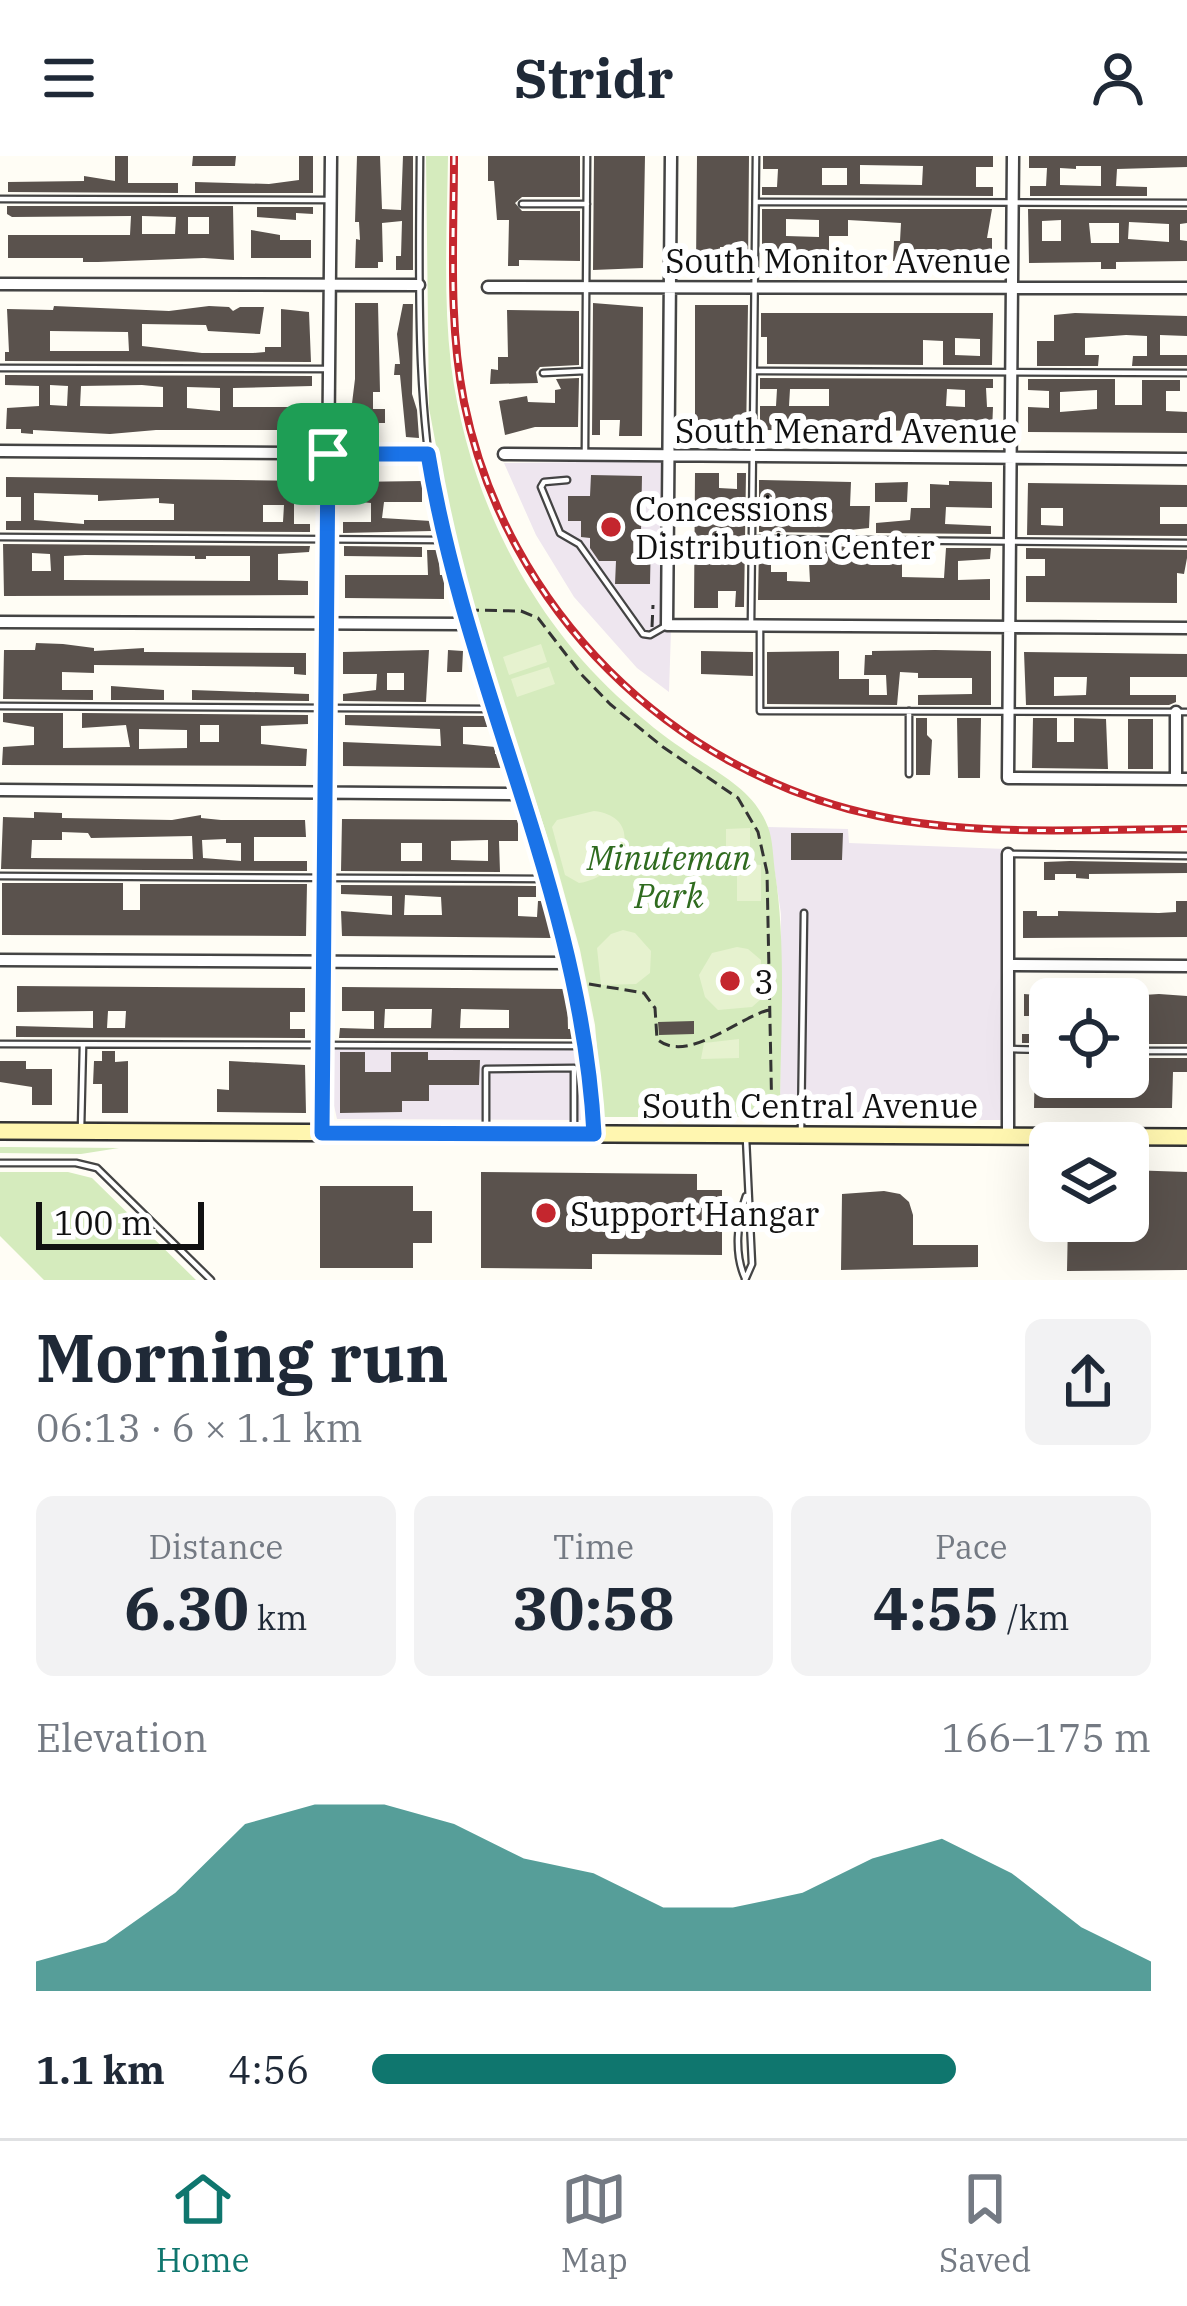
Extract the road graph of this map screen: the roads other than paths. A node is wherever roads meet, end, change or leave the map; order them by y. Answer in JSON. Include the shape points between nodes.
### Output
{"nodes":[{"id":1,"x":331,"y":156,"type":"edge"},
{"id":2,"x":420,"y":156,"type":"edge"},
{"id":3,"x":587,"y":156,"type":"edge"},
{"id":4,"x":671,"y":156,"type":"edge"},
{"id":5,"x":756,"y":156,"type":"edge"},
{"id":6,"x":1013,"y":156,"type":"edge"},
{"id":7,"x":0,"y":199,"type":"edge"},
{"id":8,"x":331,"y":200,"type":"junction"},
{"id":9,"x":756,"y":202,"type":"junction"},
{"id":10,"x":1012,"y":202,"type":"junction"},
{"id":11,"x":1187,"y":203,"type":"edge"},
{"id":12,"x":586,"y":204,"type":"junction"},
{"id":13,"x":522,"y":205,"type":"dead end"},
{"id":14,"x":0,"y":284,"type":"edge"},
{"id":15,"x":329,"y":285,"type":"junction"},
{"id":16,"x":419,"y":285,"type":"junction"},
{"id":17,"x":488,"y":287,"type":"dead end"},
{"id":18,"x":586,"y":287,"type":"junction"},
{"id":19,"x":670,"y":287,"type":"junction"},
{"id":20,"x":754,"y":287,"type":"junction"},
{"id":21,"x":1012,"y":287,"type":"junction"},
{"id":22,"x":1187,"y":288,"type":"edge"},
{"id":23,"x":0,"y":368,"type":"edge"},
{"id":24,"x":329,"y":369,"type":"junction"},
{"id":25,"x":586,"y":371,"type":"junction"},
{"id":26,"x":754,"y":371,"type":"junction"},
{"id":27,"x":543,"y":373,"type":"dead end"},
{"id":28,"x":1011,"y":373,"type":"junction"},
{"id":29,"x":1187,"y":374,"type":"edge"},
{"id":30,"x":0,"y":451,"type":"edge"},
{"id":31,"x":328,"y":454,"type":"junction"},
{"id":32,"x":428,"y":454,"type":"junction"},
{"id":33,"x":504,"y":454,"type":"dead end"},
{"id":34,"x":585,"y":454,"type":"junction"},
{"id":35,"x":668,"y":456,"type":"junction"},
{"id":36,"x":753,"y":456,"type":"junction"},
{"id":37,"x":1010,"y":458,"type":"junction"},
{"id":38,"x":1187,"y":459,"type":"edge"},
{"id":39,"x":567,"y":480,"type":"dead end"},
{"id":40,"x":0,"y":537,"type":"edge"},
{"id":41,"x":327,"y":538,"type":"junction"},
{"id":42,"x":752,"y":539,"type":"junction"},
{"id":43,"x":442,"y":540,"type":"junction"},
{"id":44,"x":1010,"y":541,"type":"junction"},
{"id":45,"x":1187,"y":543,"type":"edge"},
{"id":46,"x":0,"y":622,"type":"edge"},
{"id":47,"x":326,"y":623,"type":"junction"},
{"id":48,"x":465,"y":624,"type":"junction"},
{"id":49,"x":667,"y":625,"type":"junction"},
{"id":50,"x":756,"y":626,"type":"junction"},
{"id":51,"x":1009,"y":627,"type":"junction"},
{"id":52,"x":1187,"y":628,"type":"edge"},
{"id":53,"x":0,"y":706,"type":"edge"},
{"id":54,"x":326,"y":707,"type":"junction"},
{"id":55,"x":494,"y":709,"type":"junction"},
{"id":56,"x":909,"y":711,"type":"junction"},
{"id":57,"x":1008,"y":711,"type":"junction"},
{"id":58,"x":1182,"y":712,"type":"edge"},
{"id":59,"x":909,"y":774,"type":"dead end"},
{"id":60,"x":1182,"y":779,"type":"edge"},
{"id":61,"x":0,"y":790,"type":"edge"},
{"id":62,"x":326,"y":793,"type":"junction"},
{"id":63,"x":521,"y":794,"type":"junction"},
{"id":64,"x":1008,"y":854,"type":"joint"},
{"id":65,"x":1187,"y":856,"type":"edge"},
{"id":66,"x":0,"y":875,"type":"edge"},
{"id":67,"x":325,"y":877,"type":"junction"},
{"id":68,"x":548,"y":879,"type":"junction"},
{"id":69,"x":803,"y":913,"type":"dead end"},
{"id":70,"x":0,"y":960,"type":"edge"},
{"id":71,"x":323,"y":962,"type":"junction"},
{"id":72,"x":572,"y":962,"type":"junction"},
{"id":73,"x":1007,"y":965,"type":"junction"},
{"id":74,"x":1187,"y":966,"type":"edge"},
{"id":75,"x":0,"y":1044,"type":"edge"},
{"id":76,"x":83,"y":1045,"type":"junction"},
{"id":77,"x":322,"y":1046,"type":"junction"},
{"id":78,"x":587,"y":1046,"type":"junction"},
{"id":79,"x":1009,"y":1049,"type":"junction"},
{"id":80,"x":1029,"y":1049,"type":"edge"},
{"id":81,"x":1149,"y":1051,"type":"edge"},
{"id":82,"x":1187,"y":1052,"type":"edge"},
{"id":83,"x":0,"y":1131,"type":"edge"},
{"id":84,"x":81,"y":1132,"type":"junction"},
{"id":85,"x":322,"y":1133,"type":"junction"},
{"id":86,"x":486,"y":1134,"type":"junction"},
{"id":87,"x":574,"y":1134,"type":"junction"},
{"id":88,"x":594,"y":1134,"type":"junction"},
{"id":89,"x":746,"y":1135,"type":"junction"},
{"id":90,"x":801,"y":1135,"type":"junction"},
{"id":91,"x":1008,"y":1136,"type":"junction"},
{"id":92,"x":1187,"y":1137,"type":"edge"},
{"id":93,"x":0,"y":1163,"type":"edge"},
{"id":94,"x":746,"y":1196,"type":"junction"},
{"id":95,"x":745,"y":1279,"type":"edge"},
{"id":96,"x":212,"y":1280,"type":"edge"}],
"edges":[{"from":1,"to":8,"type":"street"},
{"from":2,"to":16,"type":"lane"},
{"from":3,"to":12,"type":"lane"},
{"from":4,"to":19,"type":"street"},
{"from":5,"to":9,"type":"lane"},
{"from":6,"to":10,"type":"street"},
{"from":7,"to":8,"type":"lane"},
{"from":8,"to":15,"type":"street"},
{"from":9,"to":10,"type":"lane"},
{"from":9,"to":20,"type":"lane"},
{"from":10,"to":11,"type":"lane"},
{"from":10,"to":21,"type":"street"},
{"from":12,"to":13,"type":"lane"},
{"from":12,"to":18,"type":"lane"},
{"from":14,"to":15,"type":"street"},
{"from":15,"to":16,"type":"street"},
{"from":15,"to":24,"type":"street"},
{"from":16,"to":32,"type":"lane"},
{"from":17,"to":18,"type":"street","name":"South Monitor Avenue"},
{"from":18,"to":19,"type":"street","name":"South Monitor Avenue"},
{"from":18,"to":25,"type":"lane"},
{"from":19,"to":20,"type":"street","name":"South Monitor Avenue"},
{"from":19,"to":35,"type":"street"},
{"from":20,"to":21,"type":"street","name":"South Monitor Avenue"},
{"from":20,"to":26,"type":"lane"},
{"from":21,"to":22,"type":"street","name":"South Monitor Avenue"},
{"from":21,"to":28,"type":"street"},
{"from":23,"to":24,"type":"lane"},
{"from":24,"to":31,"type":"street"},
{"from":25,"to":27,"type":"lane"},
{"from":25,"to":34,"type":"lane"},
{"from":26,"to":28,"type":"lane"},
{"from":26,"to":36,"type":"lane"},
{"from":28,"to":29,"type":"lane"},
{"from":28,"to":37,"type":"street"},
{"from":30,"to":31,"type":"street"},
{"from":31,"to":32,"type":"street"},
{"from":31,"to":41,"type":"street"},
{"from":32,"to":43,"type":"lane"},
{"from":33,"to":34,"type":"street","name":"South Menard Avenue"},
{"from":34,"to":35,"type":"street","name":"South Menard Avenue"},
{"from":35,"to":36,"type":"street","name":"South Menard Avenue"},
{"from":35,"to":49,"type":"street"},
{"from":36,"to":37,"type":"street","name":"South Menard Avenue"},
{"from":36,"to":42,"type":"lane"},
{"from":37,"to":38,"type":"street","name":"South Menard Avenue"},
{"from":37,"to":44,"type":"street"},
{"from":39,"to":49,"type":"lane","via":[[541,487],[560,533],[579,544],[644,634]]},
{"from":40,"to":41,"type":"lane"},
{"from":41,"to":43,"type":"lane"},
{"from":41,"to":47,"type":"street"},
{"from":42,"to":44,"type":"lane"},
{"from":42,"to":50,"type":"lane"},
{"from":43,"to":48,"type":"lane"},
{"from":44,"to":45,"type":"lane"},
{"from":44,"to":51,"type":"street"},
{"from":46,"to":47,"type":"street"},
{"from":47,"to":48,"type":"street"},
{"from":47,"to":54,"type":"street"},
{"from":48,"to":55,"type":"lane"},
{"from":49,"to":50,"type":"street"},
{"from":50,"to":51,"type":"street"},
{"from":50,"to":56,"type":"lane","via":[[760,711]]},
{"from":51,"to":52,"type":"street"},
{"from":51,"to":57,"type":"street"},
{"from":53,"to":54,"type":"lane"},
{"from":54,"to":55,"type":"lane"},
{"from":54,"to":62,"type":"street"},
{"from":55,"to":63,"type":"lane"},
{"from":56,"to":57,"type":"lane"},
{"from":56,"to":59,"type":"lane"},
{"from":57,"to":58,"type":"lane"},
{"from":57,"to":60,"type":"street","via":[[1008,778]]},
{"from":58,"to":60,"type":"street"},
{"from":61,"to":62,"type":"street"},
{"from":62,"to":63,"type":"street"},
{"from":62,"to":67,"type":"street"},
{"from":63,"to":68,"type":"lane"},
{"from":64,"to":65,"type":"lane"},
{"from":64,"to":73,"type":"street"},
{"from":66,"to":67,"type":"lane"},
{"from":67,"to":68,"type":"lane"},
{"from":67,"to":71,"type":"street"},
{"from":68,"to":72,"type":"lane"},
{"from":69,"to":90,"type":"lane"},
{"from":70,"to":71,"type":"street"},
{"from":71,"to":72,"type":"street"},
{"from":71,"to":77,"type":"street"},
{"from":72,"to":78,"type":"lane"},
{"from":73,"to":74,"type":"street"},
{"from":73,"to":79,"type":"street"},
{"from":75,"to":76,"type":"lane"},
{"from":76,"to":77,"type":"lane"},
{"from":76,"to":84,"type":"lane"},
{"from":77,"to":78,"type":"lane"},
{"from":77,"to":85,"type":"street"},
{"from":78,"to":88,"type":"lane"},
{"from":79,"to":80,"type":"lane"},
{"from":79,"to":91,"type":"street"},
{"from":81,"to":82,"type":"lane"},
{"from":83,"to":84,"type":"main road","name":"South Central Avenue"},
{"from":84,"to":85,"type":"main road","name":"South Central Avenue"},
{"from":85,"to":86,"type":"main road","name":"South Central Avenue"},
{"from":86,"to":87,"type":"main road","name":"South Central Avenue"},
{"from":86,"to":87,"type":"lane","via":[[487,1069],[574,1069]]},
{"from":87,"to":88,"type":"main road","name":"South Central Avenue"},
{"from":88,"to":89,"type":"main road","name":"South Central Avenue"},
{"from":89,"to":90,"type":"main road","name":"South Central Avenue"},
{"from":89,"to":94,"type":"lane"},
{"from":90,"to":91,"type":"main road","name":"South Central Avenue"},
{"from":91,"to":92,"type":"main road","name":"South Central Avenue"},
{"from":93,"to":96,"type":"lane","via":[[97,1168]]},
{"from":94,"to":95,"type":"lane","via":[[739,1259]]},
{"from":94,"to":95,"type":"lane","via":[[752,1264]]}]}
